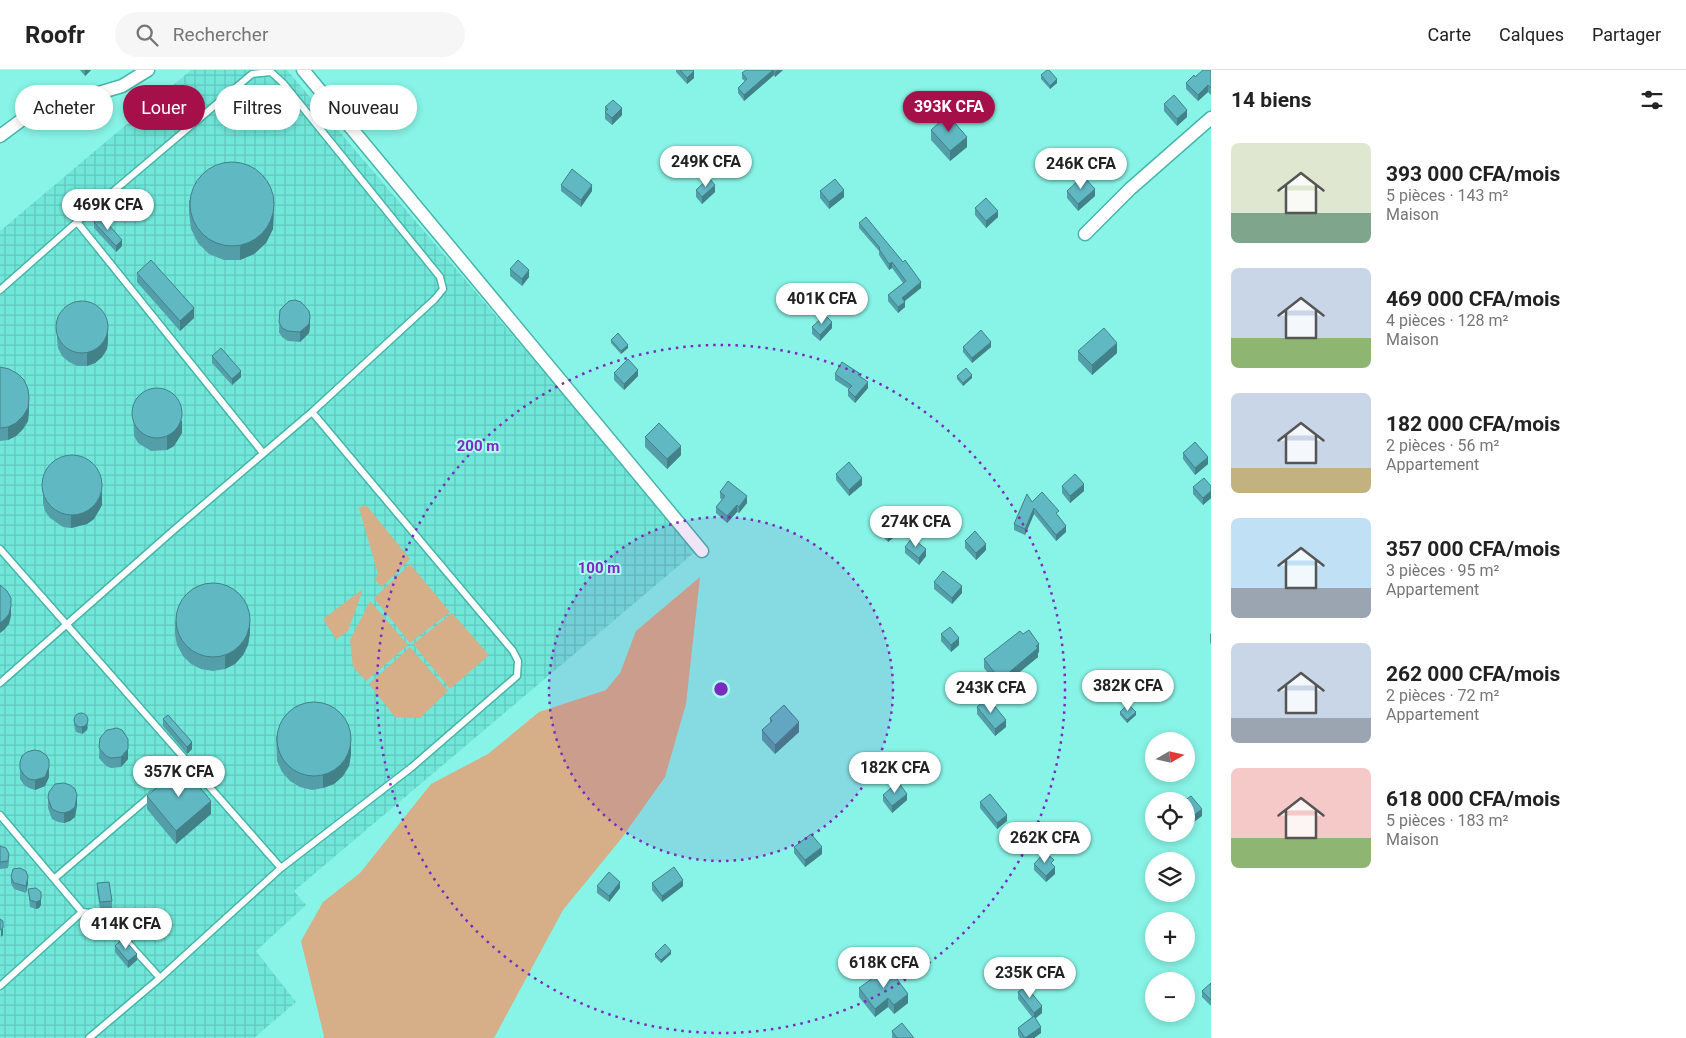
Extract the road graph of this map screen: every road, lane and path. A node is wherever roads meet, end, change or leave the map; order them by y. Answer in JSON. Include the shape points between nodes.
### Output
{"nodes":[{"id":1,"x":148,"y":70,"type":"edge"},
{"id":2,"x":303,"y":70,"type":"edge"},
{"id":3,"x":1211,"y":118,"type":"edge"},
{"id":4,"x":0,"y":136,"type":"edge"},
{"id":5,"x":76,"y":222,"type":"junction"},
{"id":6,"x":1085,"y":234,"type":"dead end"},
{"id":7,"x":0,"y":290,"type":"edge"},
{"id":8,"x":312,"y":412,"type":"junction"},
{"id":9,"x":263,"y":453,"type":"junction"},
{"id":10,"x":0,"y":549,"type":"edge"},
{"id":11,"x":702,"y":551,"type":"dead end"},
{"id":12,"x":67,"y":623,"type":"junction"},
{"id":13,"x":0,"y":683,"type":"edge"},
{"id":14,"x":188,"y":764,"type":"junction"},
{"id":15,"x":180,"y":771,"type":"edge"},
{"id":16,"x":158,"y":790,"type":"edge"},
{"id":17,"x":0,"y":815,"type":"edge"},
{"id":18,"x":281,"y":868,"type":"junction"},
{"id":19,"x":55,"y":878,"type":"junction"},
{"id":20,"x":82,"y":912,"type":"junction"},
{"id":21,"x":160,"y":978,"type":"junction"},
{"id":22,"x":0,"y":986,"type":"edge"},
{"id":23,"x":89,"y":1038,"type":"edge"}],
"edges":[{"from":1,"to":4,"type":"street","via":[[122,86],[92,95],[65,98],[30,114]]},
{"from":2,"to":11,"type":"street"},
{"from":3,"to":6,"type":"street","via":[[1130,188]]},
{"from":5,"to":7,"type":"lane"},
{"from":5,"to":8,"type":"lane","via":[[252,74],[271,72],[440,278],[442,289]]},
{"from":5,"to":9,"type":"lane"},
{"from":8,"to":9,"type":"lane"},
{"from":8,"to":18,"type":"lane","via":[[513,651],[518,661],[517,676],[412,767]]},
{"from":9,"to":12,"type":"lane"},
{"from":10,"to":12,"type":"lane"},
{"from":12,"to":13,"type":"lane"},
{"from":12,"to":14,"type":"lane"},
{"from":14,"to":15,"type":"lane"},
{"from":14,"to":18,"type":"lane"},
{"from":16,"to":19,"type":"lane"},
{"from":17,"to":19,"type":"lane"},
{"from":18,"to":21,"type":"lane"},
{"from":19,"to":20,"type":"lane"},
{"from":20,"to":21,"type":"lane","via":[[102,914]]},
{"from":20,"to":22,"type":"lane"},
{"from":21,"to":23,"type":"lane"}]}
